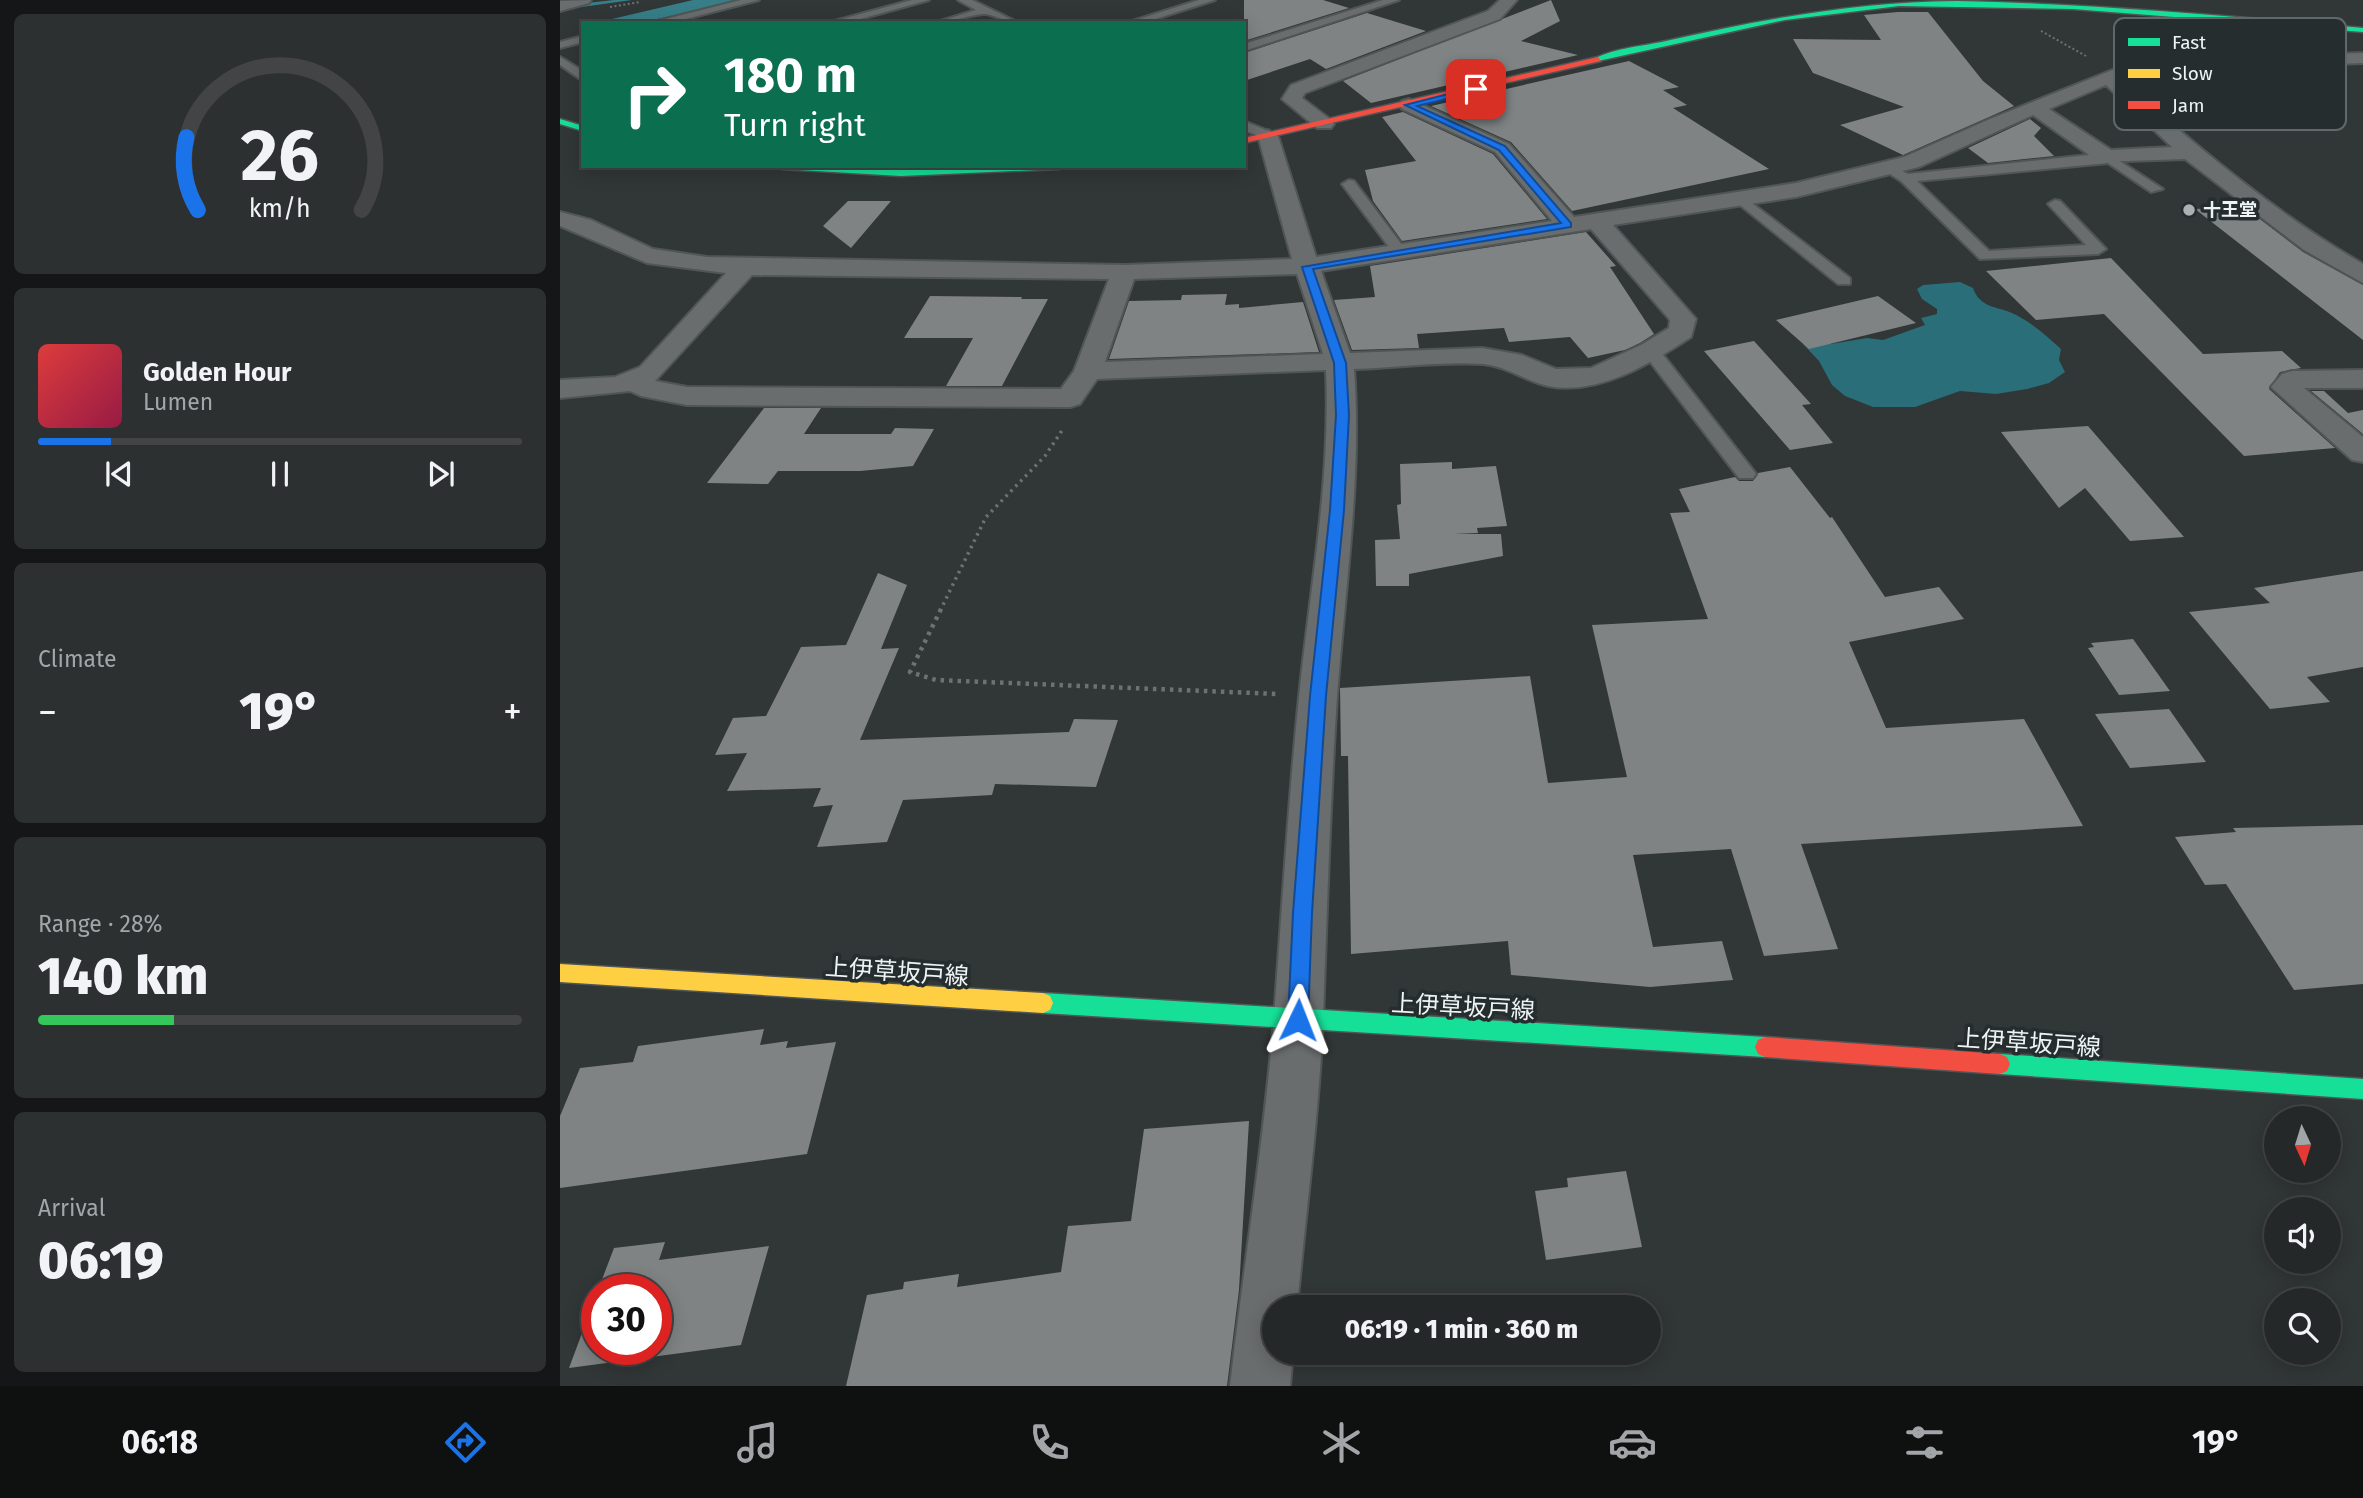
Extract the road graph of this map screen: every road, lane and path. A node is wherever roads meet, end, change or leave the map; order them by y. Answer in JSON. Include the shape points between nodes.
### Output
{"nodes":[{"id":1,"x":583,"y":0,"type":"edge"},
{"id":2,"x":754,"y":0,"type":"edge"},
{"id":3,"x":924,"y":0,"type":"edge"},
{"id":4,"x":965,"y":0,"type":"edge"},
{"id":5,"x":1162,"y":0,"type":"edge"},
{"id":6,"x":1210,"y":0,"type":"edge"},
{"id":7,"x":1394,"y":0,"type":"edge"},
{"id":8,"x":1509,"y":0,"type":"edge"},
{"id":9,"x":1982,"y":1,"type":"edge"},
{"id":10,"x":1348,"y":3,"type":"dead end"},
{"id":11,"x":562,"y":5,"type":"edge"},
{"id":12,"x":1183,"y":8,"type":"junction"},
{"id":13,"x":1366,"y":9,"type":"junction"},
{"id":14,"x":986,"y":10,"type":"junction"},
{"id":15,"x":2222,"y":18,"type":"edge"},
{"id":16,"x":664,"y":21,"type":"edge"},
{"id":17,"x":840,"y":21,"type":"edge"},
{"id":18,"x":946,"y":21,"type":"edge"},
{"id":19,"x":1010,"y":21,"type":"edge"},
{"id":20,"x":1138,"y":21,"type":"edge"},
{"id":21,"x":581,"y":40,"type":"edge"},
{"id":22,"x":560,"y":45,"type":"edge"},
{"id":23,"x":1246,"y":47,"type":"edge"},
{"id":24,"x":560,"y":60,"type":"edge"},
{"id":25,"x":2113,"y":75,"type":"joint"},
{"id":26,"x":581,"y":76,"type":"edge"},
{"id":27,"x":1409,"y":105,"type":"junction"},
{"id":28,"x":2035,"y":108,"type":"junction"},
{"id":29,"x":560,"y":121,"type":"edge"},
{"id":30,"x":1324,"y":124,"type":"junction"},
{"id":31,"x":581,"y":128,"type":"edge"},
{"id":32,"x":2168,"y":130,"type":"edge"},
{"id":33,"x":1252,"y":134,"type":"edge"},
{"id":34,"x":2190,"y":152,"type":"junction"},
{"id":35,"x":2109,"y":158,"type":"junction"},
{"id":36,"x":816,"y":168,"type":"edge"},
{"id":37,"x":1034,"y":168,"type":"edge"},
{"id":38,"x":1897,"y":173,"type":"junction"},
{"id":39,"x":1349,"y":184,"type":"dead end"},
{"id":40,"x":2156,"y":189,"type":"dead end"},
{"id":41,"x":1740,"y":198,"type":"junction"},
{"id":42,"x":2055,"y":204,"type":"dead end"},
{"id":43,"x":560,"y":219,"type":"edge"},
{"id":44,"x":1596,"y":220,"type":"junction"},
{"id":45,"x":1568,"y":225,"type":"junction"},
{"id":46,"x":1400,"y":253,"type":"junction"},
{"id":47,"x":745,"y":267,"type":"junction"},
{"id":48,"x":1307,"y":267,"type":"junction"},
{"id":49,"x":1124,"y":272,"type":"junction"},
{"id":50,"x":2363,"y":275,"type":"edge"},
{"id":51,"x":1844,"y":281,"type":"dead end"},
{"id":52,"x":1651,"y":351,"type":"junction"},
{"id":53,"x":1340,"y":363,"type":"junction"},
{"id":54,"x":1088,"y":371,"type":"junction"},
{"id":55,"x":2363,"y":379,"type":"edge"},
{"id":56,"x":634,"y":381,"type":"junction"},
{"id":57,"x":560,"y":389,"type":"edge"},
{"id":58,"x":1070,"y":398,"type":"junction"},
{"id":59,"x":2363,"y":453,"type":"edge"},
{"id":60,"x":1746,"y":474,"type":"dead end"},
{"id":61,"x":1318,"y":696,"type":"junction"},
{"id":62,"x":560,"y":973,"type":"edge"},
{"id":63,"x":1298,"y":1020,"type":"junction"},
{"id":64,"x":2363,"y":1088,"type":"edge"},
{"id":65,"x":1260,"y":1386,"type":"edge"}],
"edges":[{"from":1,"to":11,"type":"street"},
{"from":2,"to":16,"type":"lane"},
{"from":3,"to":17,"type":"lane"},
{"from":4,"to":14,"type":"lane"},
{"from":5,"to":12,"type":"lane"},
{"from":6,"to":12,"type":"lane"},
{"from":7,"to":13,"type":"lane"},
{"from":8,"to":30,"type":"street","via":[[1494,15],[1298,89],[1293,99]]},
{"from":9,"to":15,"type":"street"},
{"from":9,"to":25,"type":"path"},
{"from":9,"to":27,"type":"street","via":[[1835,8],[1770,19]]},
{"from":10,"to":13,"type":"lane"},
{"from":12,"to":20,"type":"lane"},
{"from":13,"to":23,"type":"lane"},
{"from":14,"to":18,"type":"lane"},
{"from":14,"to":19,"type":"lane"},
{"from":21,"to":22,"type":"lane"},
{"from":24,"to":26,"type":"lane"},
{"from":25,"to":28,"type":"street"},
{"from":27,"to":30,"type":"street"},
{"from":27,"to":45,"type":"street","via":[[1502,148]]},
{"from":28,"to":35,"type":"street"},
{"from":28,"to":38,"type":"street","via":[[1911,162]]},
{"from":29,"to":31,"type":"street"},
{"from":30,"to":33,"type":"street"},
{"from":32,"to":34,"type":"street"},
{"from":33,"to":48,"type":"street"},
{"from":34,"to":35,"type":"street"},
{"from":34,"to":50,"type":"street","via":[[2313,245]]},
{"from":35,"to":38,"type":"lane"},
{"from":35,"to":40,"type":"lane"},
{"from":36,"to":37,"type":"street","via":[[901,173]]},
{"from":38,"to":41,"type":"street"},
{"from":38,"to":42,"type":"lane","via":[[1985,256],[2098,249]]},
{"from":39,"to":46,"type":"lane"},
{"from":41,"to":44,"type":"street"},
{"from":41,"to":51,"type":"lane"},
{"from":43,"to":47,"type":"street","via":[[598,230],[611,242],[646,255]]},
{"from":44,"to":45,"type":"street"},
{"from":44,"to":52,"type":"street","via":[[1682,319],[1682,331]]},
{"from":45,"to":46,"type":"street"},
{"from":46,"to":48,"type":"street"},
{"from":47,"to":49,"type":"street"},
{"from":47,"to":56,"type":"street","via":[[650,373]]},
{"from":48,"to":49,"type":"street"},
{"from":48,"to":53,"type":"street"},
{"from":49,"to":54,"type":"street"},
{"from":52,"to":53,"type":"street","via":[[1597,376],[1552,378],[1512,361],[1482,356]]},
{"from":52,"to":60,"type":"lane"},
{"from":53,"to":54,"type":"street"},
{"from":53,"to":61,"type":"street","via":[[1343,415],[1337,510]]},
{"from":54,"to":58,"type":"street"},
{"from":55,"to":59,"type":"street","via":[[2292,380],[2286,387]]},
{"from":56,"to":57,"type":"street"},
{"from":56,"to":58,"type":"street","via":[[651,390],[687,396]]},
{"from":58,"to":61,"type":"path","via":[[1064,427],[1045,456],[986,517],[910,672],[948,681]]},
{"from":61,"to":63,"type":"street"},
{"from":62,"to":63,"type":"street","name":"上伊草坂戸線"},
{"from":63,"to":64,"type":"street","name":"上伊草坂戸線"},
{"from":63,"to":65,"type":"street"}]}
